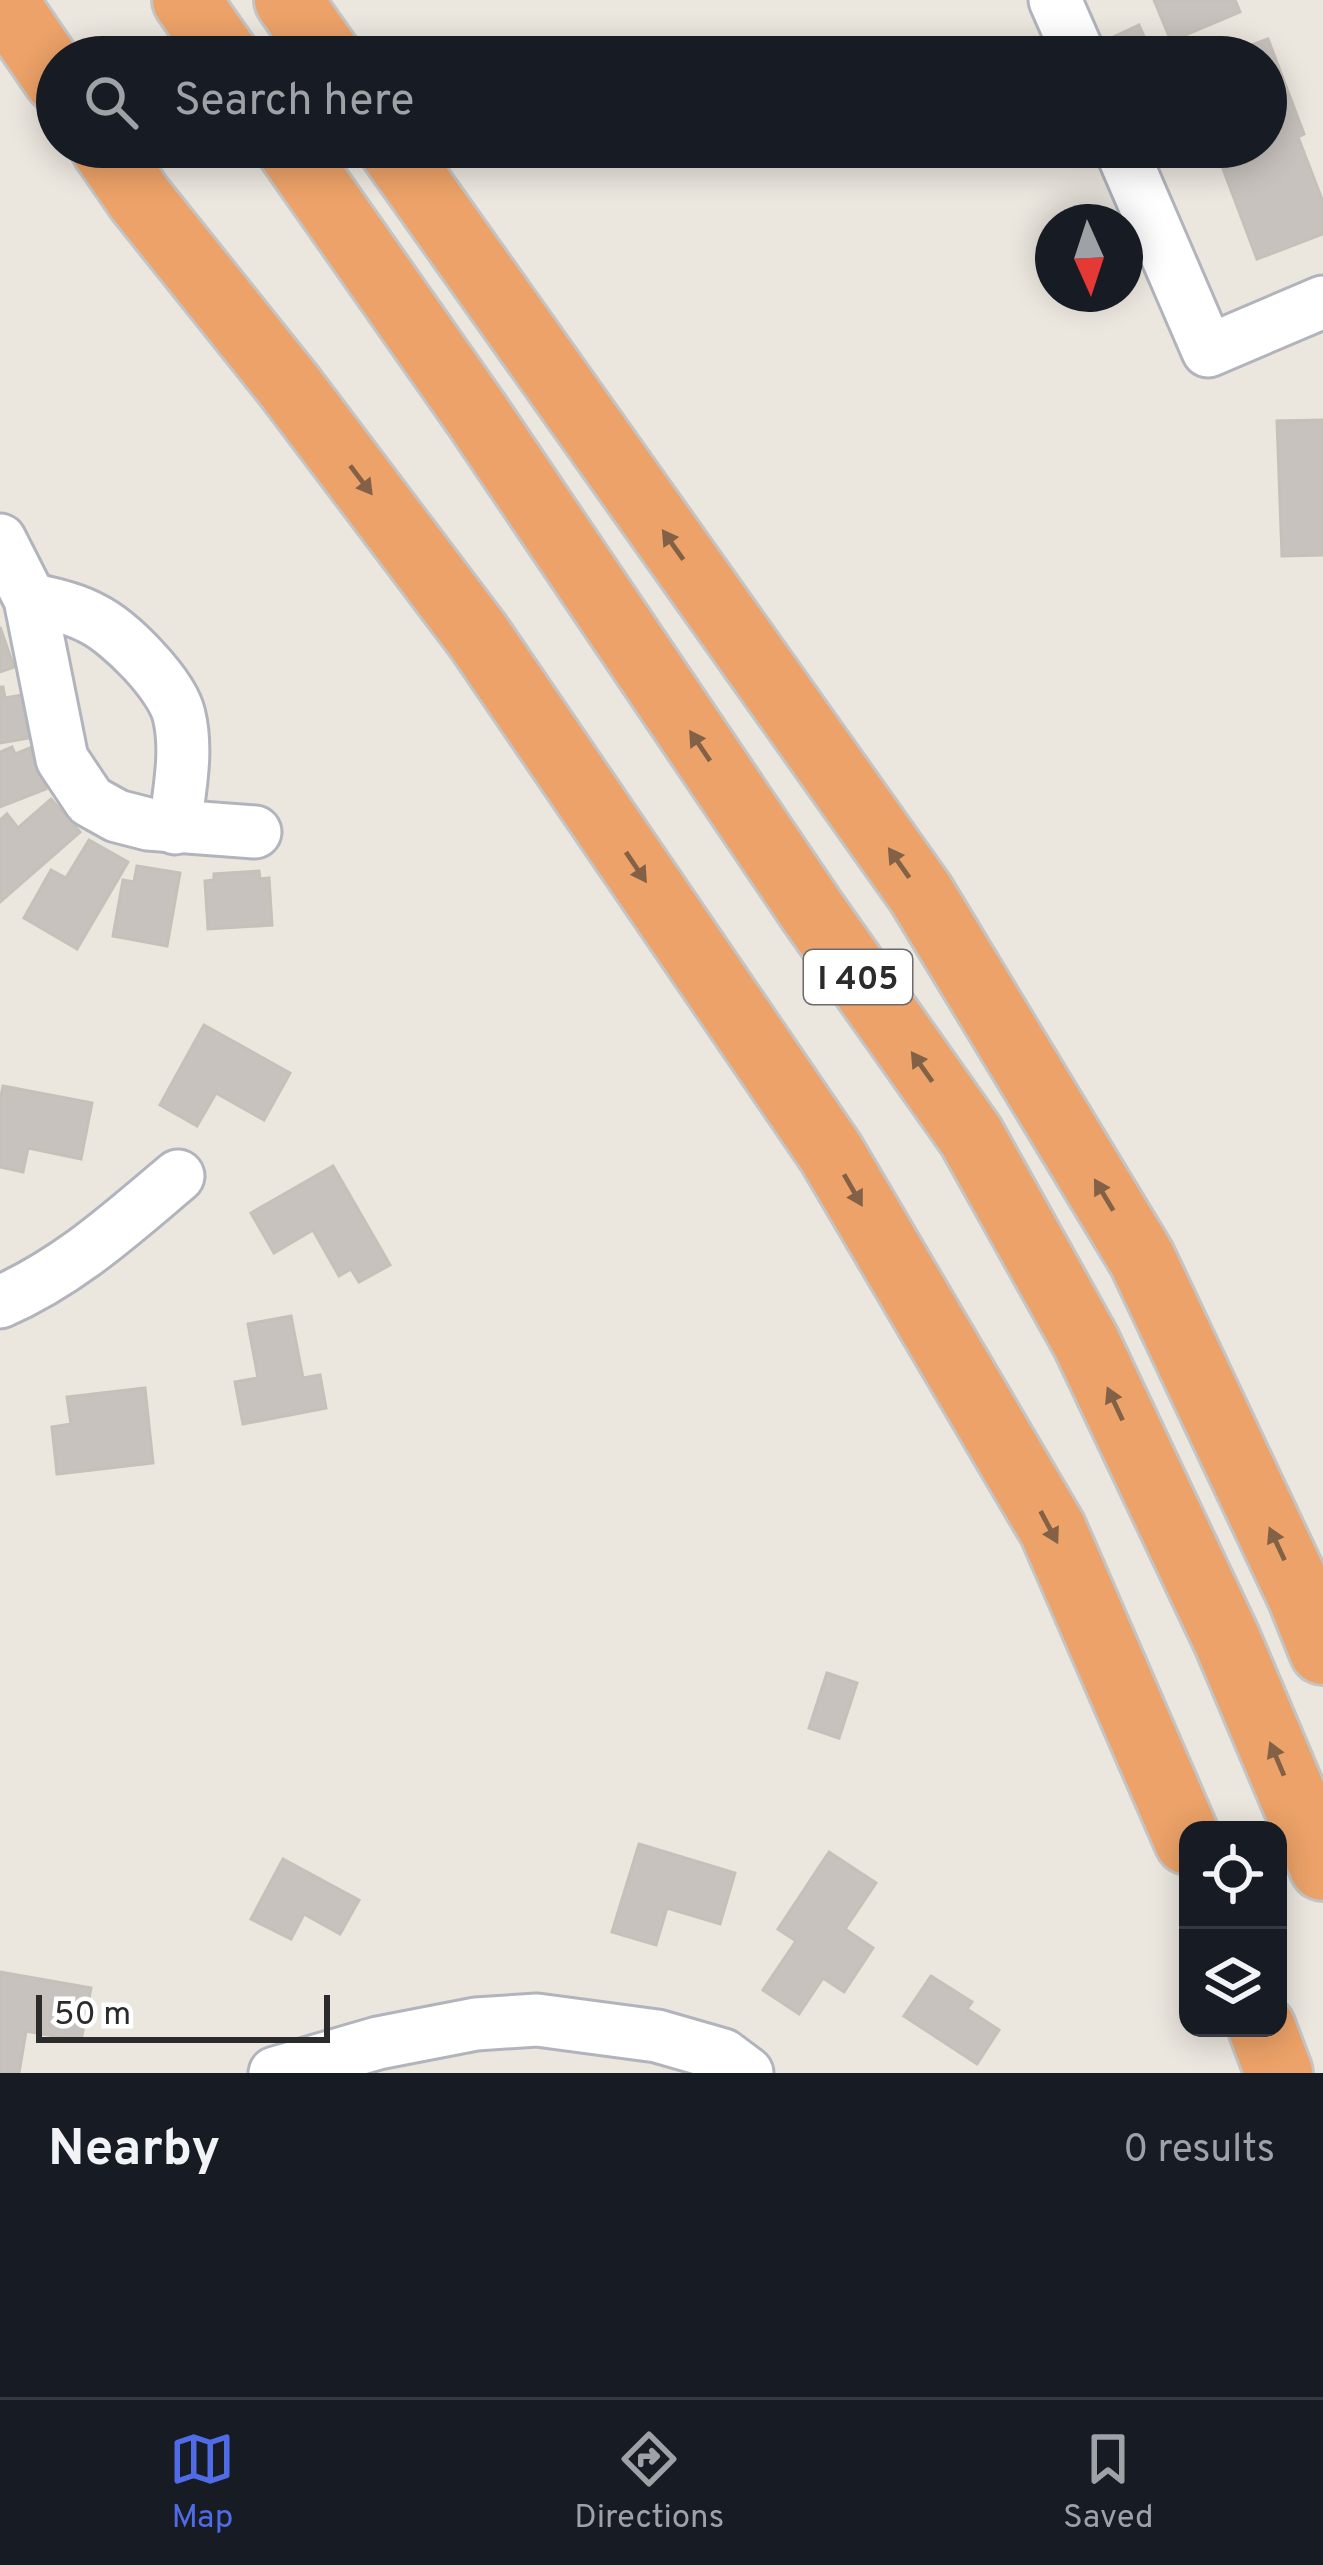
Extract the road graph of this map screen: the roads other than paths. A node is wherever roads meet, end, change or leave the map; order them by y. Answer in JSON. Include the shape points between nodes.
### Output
{"nodes":[{"id":1,"x":3,"y":0,"type":"edge"},
{"id":2,"x":32,"y":0,"type":"edge"},
{"id":3,"x":186,"y":0,"type":"edge"},
{"id":4,"x":288,"y":0,"type":"edge"},
{"id":5,"x":1055,"y":0,"type":"edge"},
{"id":6,"x":52,"y":36,"type":"edge"},
{"id":7,"x":211,"y":36,"type":"edge"},
{"id":8,"x":313,"y":36,"type":"edge"},
{"id":9,"x":1071,"y":36,"type":"edge"},
{"id":10,"x":36,"y":48,"type":"edge"},
{"id":11,"x":0,"y":59,"type":"edge"},
{"id":12,"x":36,"y":99,"type":"edge"},
{"id":13,"x":97,"y":168,"type":"edge"},
{"id":14,"x":121,"y":168,"type":"edge"},
{"id":15,"x":304,"y":168,"type":"edge"},
{"id":16,"x":406,"y":168,"type":"edge"},
{"id":17,"x":1129,"y":168,"type":"edge"},
{"id":18,"x":1323,"y":302,"type":"edge"},
{"id":19,"x":290,"y":387,"type":"junction"},
{"id":20,"x":0,"y":540,"type":"edge"},
{"id":21,"x":30,"y":599,"type":"junction"},
{"id":22,"x":175,"y":828,"type":"junction"},
{"id":23,"x":255,"y":832,"type":"dead end"},
{"id":24,"x":178,"y":1176,"type":"dead end"},
{"id":25,"x":0,"y":1302,"type":"edge"},
{"id":26,"x":1323,"y":1651,"type":"edge"},
{"id":27,"x":1179,"y":1821,"type":"edge"},
{"id":28,"x":1323,"y":1867,"type":"edge"},
{"id":29,"x":1266,"y":2037,"type":"edge"},
{"id":30,"x":735,"y":2064,"type":"edge"},
{"id":31,"x":274,"y":2073,"type":"edge"},
{"id":32,"x":1280,"y":2073,"type":"edge"}],
"edges":[{"from":1,"to":10,"type":"highway"},
{"from":2,"to":6,"type":"highway"},
{"from":3,"to":7,"type":"highway"},
{"from":4,"to":8,"type":"highway"},
{"from":5,"to":9,"type":"street"},
{"from":11,"to":12,"type":"highway"},
{"from":13,"to":19,"type":"highway"},
{"from":14,"to":19,"type":"highway"},
{"from":28,"to":15,"type":"highway","number":"I 405","one_way":true,"via":[[1086,1342],[970,1136]]},
{"from":26,"to":16,"type":"highway","one_way":true,"via":[[1142,1258],[921,894]]},
{"from":17,"to":18,"type":"street","via":[[1208,351]]},
{"from":19,"to":27,"type":"highway","one_way":true,"via":[[478,636],[831,1153],[1053,1531]]},
{"from":20,"to":21,"type":"street"},
{"from":21,"to":22,"type":"street","via":[[62,759],[90,801],[117,817]]},
{"from":21,"to":22,"type":"street","via":[[96,620],[169,691],[183,748]]},
{"from":22,"to":23,"type":"street"},
{"from":24,"to":25,"type":"street","via":[[78,1260]]},
{"from":29,"to":32,"type":"highway"},
{"from":30,"to":31,"type":"street","via":[[657,2036],[537,2020],[457,2027]]}]}
